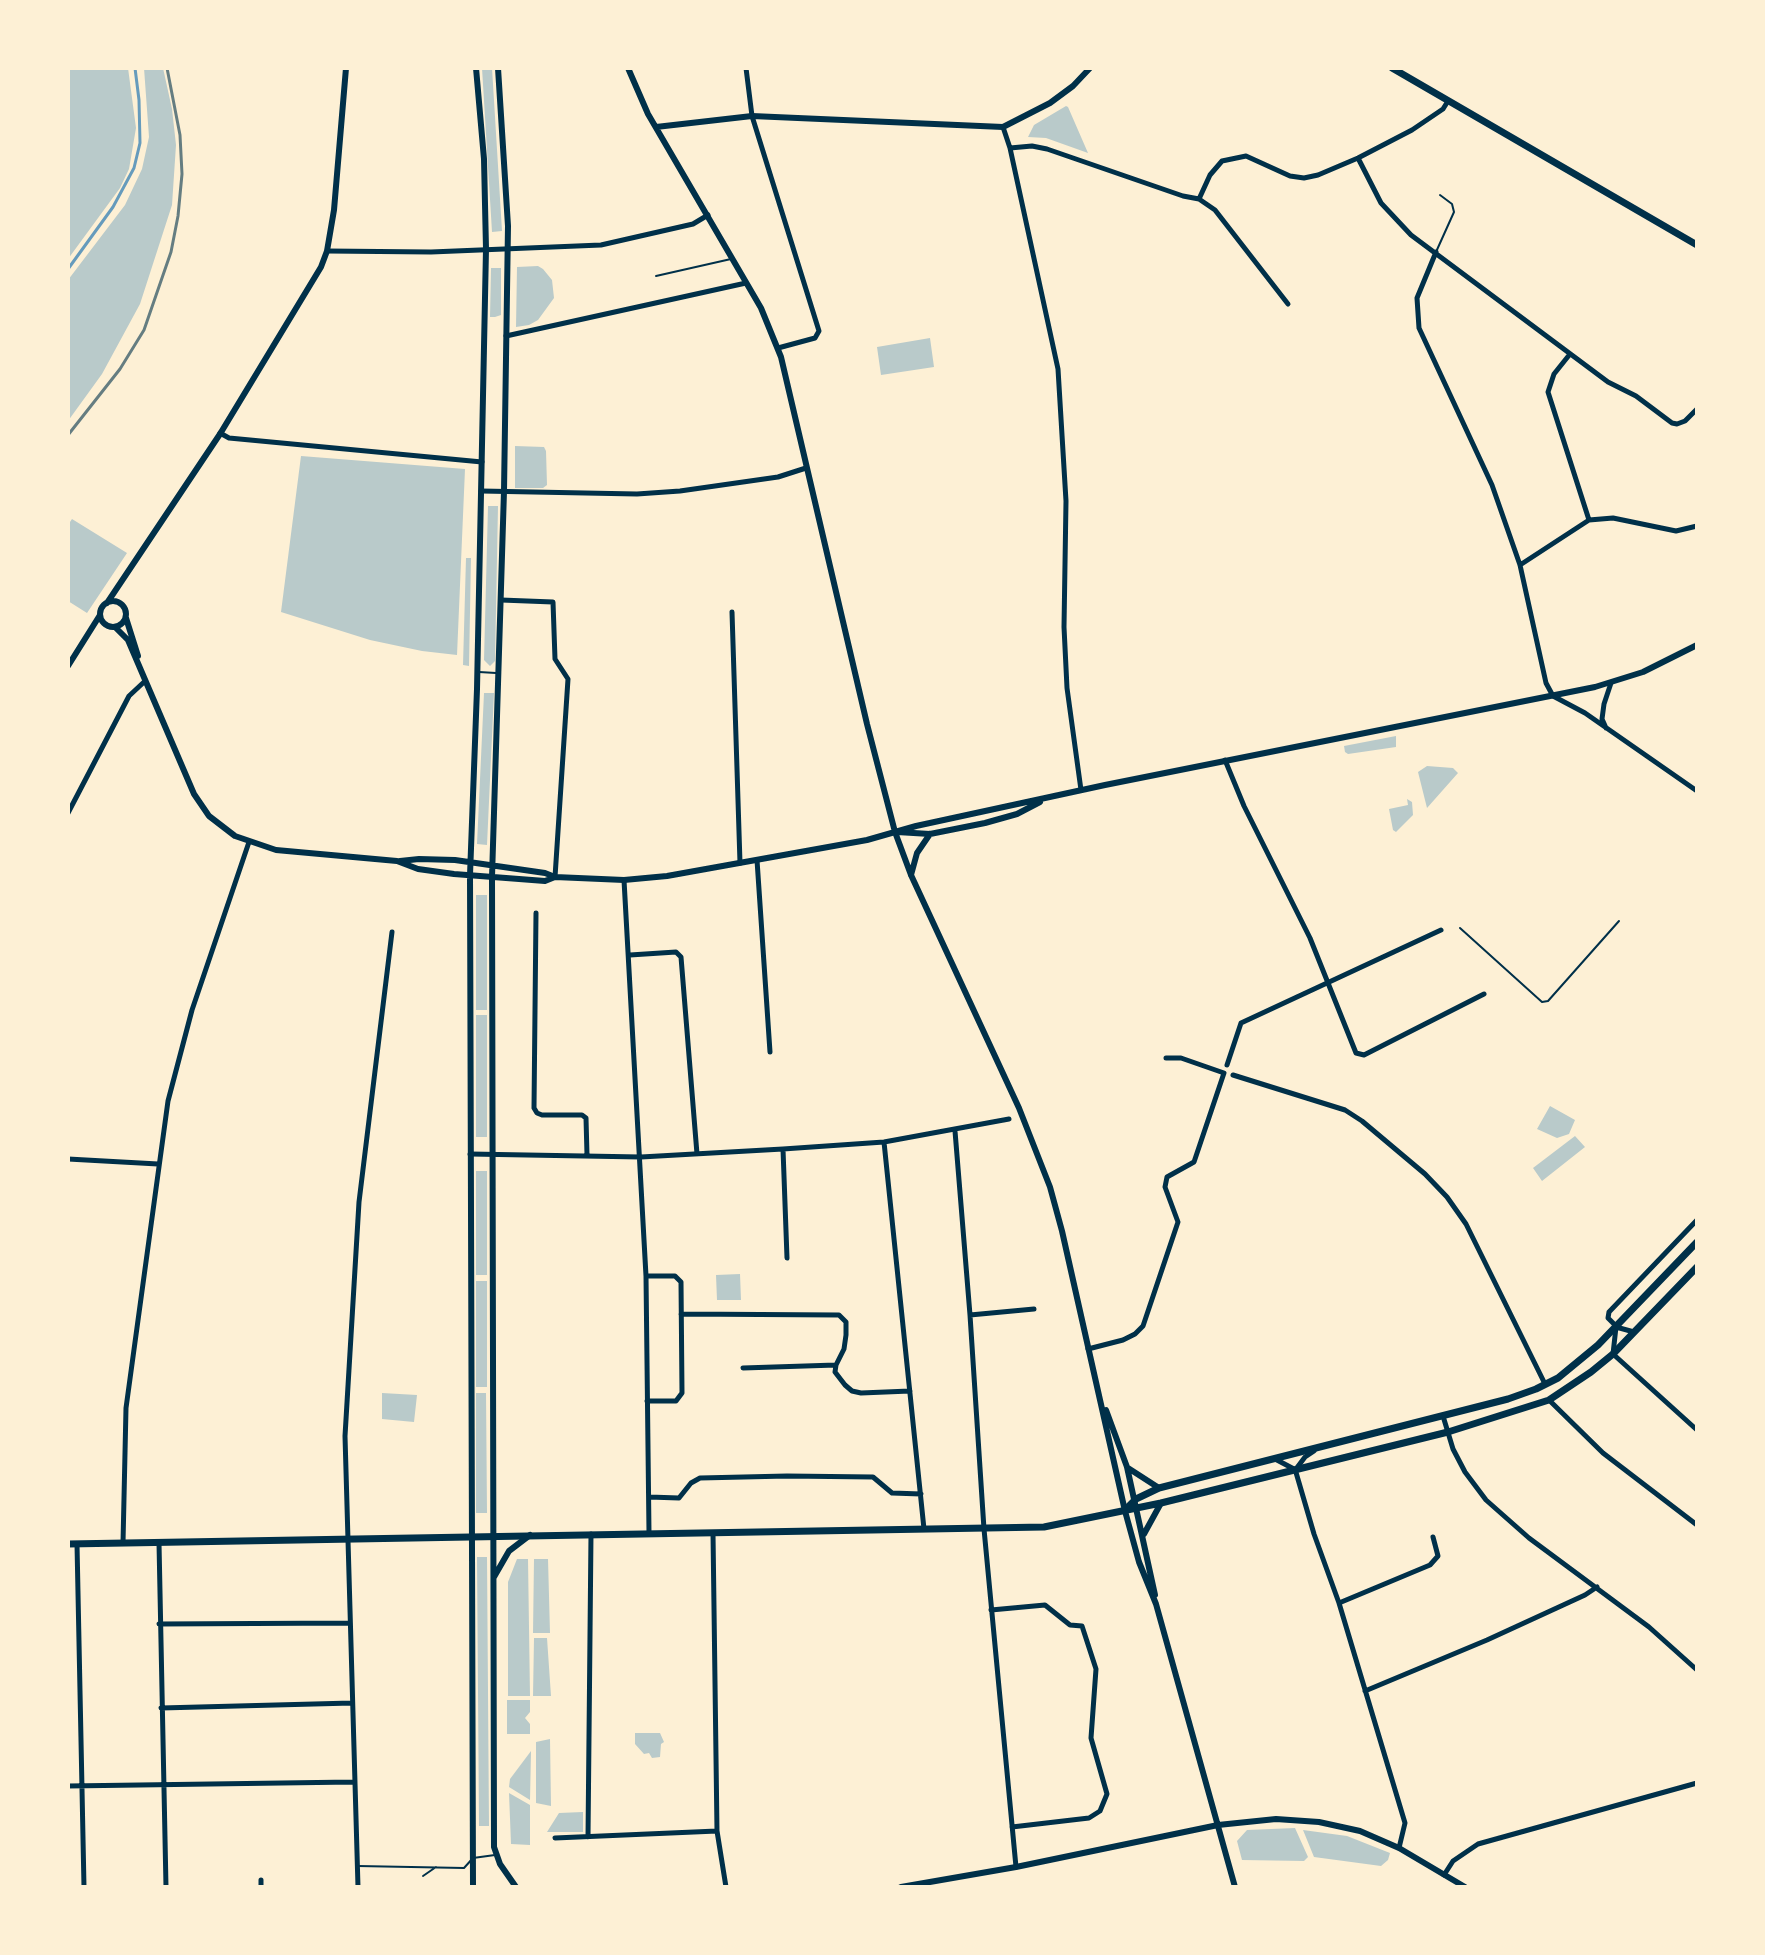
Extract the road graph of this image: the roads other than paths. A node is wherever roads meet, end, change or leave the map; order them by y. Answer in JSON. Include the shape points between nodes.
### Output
{"nodes":[{"id":1,"x":346,"y":68,"type":"edge"},
{"id":2,"x":476,"y":68,"type":"edge"},
{"id":3,"x":498,"y":68,"type":"edge"},
{"id":4,"x":628,"y":68,"type":"edge"},
{"id":5,"x":746,"y":68,"type":"edge"},
{"id":6,"x":1090,"y":68,"type":"edge"},
{"id":7,"x":1392,"y":68,"type":"edge"},
{"id":8,"x":1448,"y":101,"type":"junction"},
{"id":9,"x":752,"y":116,"type":"junction"},
{"id":10,"x":656,"y":127,"type":"junction"},
{"id":11,"x":1003,"y":127,"type":"junction"},
{"id":12,"x":1010,"y":148,"type":"junction"},
{"id":13,"x":1358,"y":158,"type":"junction"},
{"id":14,"x":1440,"y":195,"type":"dead end"},
{"id":15,"x":1199,"y":199,"type":"junction"},
{"id":16,"x":708,"y":215,"type":"junction"},
{"id":17,"x":1697,"y":245,"type":"edge"},
{"id":18,"x":486,"y":249,"type":"junction"},
{"id":19,"x":508,"y":249,"type":"junction"},
{"id":20,"x":327,"y":251,"type":"junction"},
{"id":21,"x":1436,"y":252,"type":"junction"},
{"id":22,"x":732,"y":259,"type":"junction"},
{"id":23,"x":656,"y":276,"type":"dead end"},
{"id":24,"x":746,"y":283,"type":"junction"},
{"id":25,"x":1288,"y":304,"type":"dead end"},
{"id":26,"x":506,"y":336,"type":"junction"},
{"id":27,"x":778,"y":348,"type":"junction"},
{"id":28,"x":1570,"y":354,"type":"junction"},
{"id":29,"x":1697,"y":409,"type":"edge"},
{"id":30,"x":220,"y":433,"type":"junction"},
{"id":31,"x":482,"y":462,"type":"junction"},
{"id":32,"x":806,"y":468,"type":"junction"},
{"id":33,"x":481,"y":491,"type":"junction"},
{"id":34,"x":504,"y":491,"type":"junction"},
{"id":35,"x":1589,"y":520,"type":"junction"},
{"id":36,"x":1697,"y":526,"type":"edge"},
{"id":37,"x":1520,"y":565,"type":"junction"},
{"id":38,"x":501,"y":600,"type":"junction"},
{"id":39,"x":107,"y":603,"type":"junction"},
{"id":40,"x":101,"y":612,"type":"junction"},
{"id":41,"x":732,"y":612,"type":"dead end"},
{"id":42,"x":126,"y":618,"type":"junction"},
{"id":43,"x":107,"y":625,"type":"junction"},
{"id":44,"x":115,"y":627,"type":"junction"},
{"id":45,"x":84,"y":642,"type":"junction"},
{"id":46,"x":1697,"y":645,"type":"edge"},
{"id":47,"x":138,"y":664,"type":"junction"},
{"id":48,"x":68,"y":666,"type":"edge"},
{"id":49,"x":478,"y":672,"type":"junction"},
{"id":50,"x":499,"y":673,"type":"junction"},
{"id":51,"x":144,"y":682,"type":"junction"},
{"id":52,"x":1611,"y":683,"type":"junction"},
{"id":53,"x":1553,"y":696,"type":"junction"},
{"id":54,"x":1606,"y":728,"type":"junction"},
{"id":55,"x":1225,"y":760,"type":"junction"},
{"id":56,"x":1081,"y":790,"type":"junction"},
{"id":57,"x":1697,"y":791,"type":"edge"},
{"id":58,"x":1051,"y":797,"type":"junction"},
{"id":59,"x":68,"y":813,"type":"edge"},
{"id":60,"x":895,"y":832,"type":"junction"},
{"id":61,"x":930,"y":834,"type":"junction"},
{"id":62,"x":249,"y":842,"type":"junction"},
{"id":63,"x":757,"y":860,"type":"junction"},
{"id":64,"x":397,"y":861,"type":"junction"},
{"id":65,"x":470,"y":863,"type":"junction"},
{"id":66,"x":740,"y":863,"type":"junction"},
{"id":67,"x":493,"y":866,"type":"junction"},
{"id":68,"x":470,"y":875,"type":"junction"},
{"id":69,"x":911,"y":875,"type":"junction"},
{"id":70,"x":492,"y":877,"type":"junction"},
{"id":71,"x":555,"y":877,"type":"junction"},
{"id":72,"x":624,"y":880,"type":"junction"},
{"id":73,"x":536,"y":913,"type":"dead end"},
{"id":74,"x":1619,"y":921,"type":"dead end"},
{"id":75,"x":1460,"y":928,"type":"dead end"},
{"id":76,"x":1441,"y":930,"type":"dead end"},
{"id":77,"x":392,"y":932,"type":"dead end"},
{"id":78,"x":630,"y":955,"type":"junction"},
{"id":79,"x":1329,"y":981,"type":"junction"},
{"id":80,"x":1484,"y":994,"type":"dead end"},
{"id":81,"x":770,"y":1052,"type":"dead end"},
{"id":82,"x":1166,"y":1058,"type":"dead end"},
{"id":83,"x":1227,"y":1065,"type":"dead end"},
{"id":84,"x":1233,"y":1075,"type":"dead end"},
{"id":85,"x":1009,"y":1119,"type":"dead end"},
{"id":86,"x":955,"y":1131,"type":"junction"},
{"id":87,"x":884,"y":1142,"type":"junction"},
{"id":88,"x":783,"y":1149,"type":"junction"},
{"id":89,"x":470,"y":1154,"type":"junction"},
{"id":90,"x":492,"y":1154,"type":"junction"},
{"id":91,"x":697,"y":1154,"type":"junction"},
{"id":92,"x":587,"y":1155,"type":"junction"},
{"id":93,"x":641,"y":1157,"type":"junction"},
{"id":94,"x":68,"y":1159,"type":"edge"},
{"id":95,"x":158,"y":1164,"type":"junction"},
{"id":96,"x":1697,"y":1220,"type":"edge"},
{"id":97,"x":1697,"y":1242,"type":"edge"},
{"id":98,"x":787,"y":1258,"type":"dead end"},
{"id":99,"x":1697,"y":1267,"type":"edge"},
{"id":100,"x":646,"y":1276,"type":"junction"},
{"id":101,"x":1034,"y":1309,"type":"dead end"},
{"id":102,"x":681,"y":1314,"type":"junction"},
{"id":103,"x":970,"y":1315,"type":"junction"},
{"id":104,"x":1616,"y":1327,"type":"junction"},
{"id":105,"x":1634,"y":1332,"type":"junction"},
{"id":106,"x":1088,"y":1349,"type":"junction"},
{"id":107,"x":1613,"y":1354,"type":"junction"},
{"id":108,"x":836,"y":1365,"type":"junction"},
{"id":109,"x":743,"y":1368,"type":"dead end"},
{"id":110,"x":1545,"y":1384,"type":"junction"},
{"id":111,"x":910,"y":1391,"type":"junction"},
{"id":112,"x":1101,"y":1399,"type":"junction"},
{"id":113,"x":1549,"y":1400,"type":"junction"},
{"id":114,"x":647,"y":1401,"type":"junction"},
{"id":115,"x":1443,"y":1416,"type":"junction"},
{"id":116,"x":1697,"y":1430,"type":"edge"},
{"id":117,"x":1448,"y":1432,"type":"junction"},
{"id":118,"x":1321,"y":1446,"type":"junction"},
{"id":119,"x":1272,"y":1458,"type":"junction"},
{"id":120,"x":1127,"y":1467,"type":"junction"},
{"id":121,"x":1295,"y":1469,"type":"junction"},
{"id":122,"x":1159,"y":1488,"type":"junction"},
{"id":123,"x":921,"y":1494,"type":"junction"},
{"id":124,"x":649,"y":1497,"type":"junction"},
{"id":125,"x":1136,"y":1499,"type":"junction"},
{"id":126,"x":1161,"y":1503,"type":"junction"},
{"id":127,"x":1138,"y":1509,"type":"junction"},
{"id":128,"x":1125,"y":1511,"type":"junction"},
{"id":129,"x":1697,"y":1525,"type":"edge"},
{"id":130,"x":924,"y":1529,"type":"junction"},
{"id":131,"x":984,"y":1529,"type":"junction"},
{"id":132,"x":591,"y":1533,"type":"junction"},
{"id":133,"x":649,"y":1533,"type":"junction"},
{"id":134,"x":713,"y":1533,"type":"junction"},
{"id":135,"x":531,"y":1534,"type":"junction"},
{"id":136,"x":1144,"y":1534,"type":"junction"},
{"id":137,"x":471,"y":1535,"type":"junction"},
{"id":138,"x":493,"y":1535,"type":"junction"},
{"id":139,"x":1433,"y":1537,"type":"dead end"},
{"id":140,"x":347,"y":1538,"type":"junction"},
{"id":141,"x":123,"y":1543,"type":"junction"},
{"id":142,"x":159,"y":1543,"type":"junction"},
{"id":143,"x":73,"y":1544,"type":"edge"},
{"id":144,"x":492,"y":1581,"type":"junction"},
{"id":145,"x":1597,"y":1587,"type":"junction"},
{"id":146,"x":1339,"y":1603,"type":"junction"},
{"id":147,"x":1156,"y":1604,"type":"junction"},
{"id":148,"x":991,"y":1610,"type":"junction"},
{"id":149,"x":350,"y":1623,"type":"junction"},
{"id":150,"x":159,"y":1624,"type":"junction"},
{"id":151,"x":1697,"y":1670,"type":"edge"},
{"id":152,"x":1365,"y":1691,"type":"junction"},
{"id":153,"x":352,"y":1703,"type":"junction"},
{"id":154,"x":161,"y":1708,"type":"junction"},
{"id":155,"x":353,"y":1782,"type":"junction"},
{"id":156,"x":1697,"y":1783,"type":"edge"},
{"id":157,"x":68,"y":1786,"type":"edge"},
{"id":158,"x":82,"y":1786,"type":"junction"},
{"id":159,"x":164,"y":1786,"type":"junction"},
{"id":160,"x":1218,"y":1825,"type":"junction"},
{"id":161,"x":1012,"y":1827,"type":"junction"},
{"id":162,"x":717,"y":1831,"type":"junction"},
{"id":163,"x":588,"y":1837,"type":"junction"},
{"id":164,"x":555,"y":1838,"type":"dead end"},
{"id":165,"x":1399,"y":1848,"type":"junction"},
{"id":166,"x":496,"y":1855,"type":"junction"},
{"id":167,"x":473,"y":1858,"type":"junction"},
{"id":168,"x":356,"y":1866,"type":"junction"},
{"id":169,"x":437,"y":1867,"type":"junction"},
{"id":170,"x":1016,"y":1867,"type":"junction"},
{"id":171,"x":457,"y":1868,"type":"junction"},
{"id":172,"x":453,"y":1872,"type":"dead end"},
{"id":173,"x":1444,"y":1875,"type":"junction"},
{"id":174,"x":423,"y":1876,"type":"dead end"},
{"id":175,"x":84,"y":1887,"type":"edge"},
{"id":176,"x":166,"y":1887,"type":"edge"},
{"id":177,"x":358,"y":1887,"type":"edge"},
{"id":178,"x":473,"y":1887,"type":"edge"},
{"id":179,"x":516,"y":1887,"type":"edge"},
{"id":180,"x":726,"y":1887,"type":"edge"},
{"id":181,"x":901,"y":1887,"type":"edge"},
{"id":182,"x":1235,"y":1887,"type":"edge"},
{"id":183,"x":1465,"y":1887,"type":"edge"}],
"edges":[{"from":1,"to":20,"type":"street"},
{"from":2,"to":18,"type":"street"},
{"from":3,"to":19,"type":"street"},
{"from":4,"to":10,"type":"street"},
{"from":5,"to":9,"type":"street"},
{"from":6,"to":11,"type":"street","via":[[1050,103]]},
{"from":7,"to":8,"type":"main road"},
{"from":8,"to":13,"type":"street","via":[[1412,130]]},
{"from":8,"to":17,"type":"main road"},
{"from":9,"to":10,"type":"street"},
{"from":9,"to":11,"type":"street"},
{"from":9,"to":27,"type":"street","via":[[819,331],[815,338]]},
{"from":10,"to":16,"type":"street"},
{"from":11,"to":12,"type":"street"},
{"from":12,"to":15,"type":"street","via":[[1047,149]]},
{"from":12,"to":56,"type":"street","via":[[1058,369],[1066,501],[1067,688]]},
{"from":13,"to":15,"type":"street","via":[[1304,178],[1236,157],[1222,161]]},
{"from":13,"to":21,"type":"street","via":[[1381,203]]},
{"from":14,"to":21,"type":"lane","via":[[1454,212]]},
{"from":15,"to":25,"type":"street","via":[[1215,210]]},
{"from":16,"to":19,"type":"street","via":[[693,224],[601,245]]},
{"from":16,"to":22,"type":"street"},
{"from":18,"to":19,"type":"street"},
{"from":18,"to":20,"type":"street"},
{"from":18,"to":31,"type":"street"},
{"from":19,"to":26,"type":"street"},
{"from":20,"to":30,"type":"street","via":[[313,283]]},
{"from":21,"to":28,"type":"street"},
{"from":21,"to":37,"type":"street","via":[[1417,298],[1419,328],[1492,485]]},
{"from":22,"to":23,"type":"lane"},
{"from":22,"to":24,"type":"street"},
{"from":24,"to":26,"type":"street"},
{"from":24,"to":27,"type":"street"},
{"from":26,"to":34,"type":"street"},
{"from":27,"to":32,"type":"street"},
{"from":28,"to":29,"type":"street","via":[[1672,423],[1685,421]]},
{"from":28,"to":35,"type":"street","via":[[1548,392]]},
{"from":30,"to":31,"type":"street"},
{"from":30,"to":39,"type":"street"},
{"from":31,"to":33,"type":"street"},
{"from":32,"to":34,"type":"street","via":[[680,491]]},
{"from":32,"to":60,"type":"street"},
{"from":33,"to":34,"type":"street"},
{"from":33,"to":49,"type":"street"},
{"from":34,"to":38,"type":"street"},
{"from":35,"to":36,"type":"street","via":[[1613,518],[1676,531]]},
{"from":35,"to":37,"type":"street"},
{"from":37,"to":53,"type":"street"},
{"from":38,"to":50,"type":"street"},
{"from":38,"to":71,"type":"street","via":[[553,602],[555,659],[568,679]]},
{"from":39,"to":40,"type":"street"},
{"from":39,"to":42,"type":"street","via":[[121,604]]},
{"from":40,"to":43,"type":"street"},
{"from":40,"to":45,"type":"street"},
{"from":41,"to":66,"type":"street"},
{"from":42,"to":44,"type":"street"},
{"from":42,"to":47,"type":"street"},
{"from":43,"to":44,"type":"street"},
{"from":43,"to":45,"type":"street"},
{"from":44,"to":47,"type":"street","via":[[128,640]]},
{"from":45,"to":48,"type":"street"},
{"from":46,"to":52,"type":"street"},
{"from":47,"to":51,"type":"street"},
{"from":49,"to":50,"type":"lane"},
{"from":49,"to":65,"type":"street"},
{"from":50,"to":67,"type":"street"},
{"from":51,"to":59,"type":"street","via":[[129,696]]},
{"from":51,"to":62,"type":"street","via":[[202,807],[218,825]]},
{"from":52,"to":53,"type":"street"},
{"from":52,"to":54,"type":"street","via":[[1602,719]]},
{"from":53,"to":54,"type":"street"},
{"from":53,"to":55,"type":"street"},
{"from":54,"to":57,"type":"street"},
{"from":55,"to":56,"type":"street"},
{"from":55,"to":79,"type":"street"},
{"from":56,"to":58,"type":"street"},
{"from":58,"to":60,"type":"street"},
{"from":58,"to":61,"type":"street","via":[[1017,814]]},
{"from":60,"to":61,"type":"street"},
{"from":60,"to":63,"type":"street"},
{"from":60,"to":69,"type":"street"},
{"from":61,"to":69,"type":"street"},
{"from":62,"to":64,"type":"street","via":[[276,850]]},
{"from":62,"to":95,"type":"street","via":[[192,1010]]},
{"from":63,"to":66,"type":"street"},
{"from":63,"to":81,"type":"street"},
{"from":64,"to":65,"type":"street"},
{"from":64,"to":68,"type":"street"},
{"from":65,"to":67,"type":"street"},
{"from":65,"to":68,"type":"street"},
{"from":66,"to":72,"type":"street"},
{"from":67,"to":70,"type":"street"},
{"from":67,"to":71,"type":"street"},
{"from":68,"to":70,"type":"street"},
{"from":68,"to":89,"type":"street"},
{"from":69,"to":106,"type":"street","via":[[1050,1187]]},
{"from":70,"to":71,"type":"street"},
{"from":70,"to":90,"type":"street"},
{"from":71,"to":72,"type":"street"},
{"from":72,"to":78,"type":"street"},
{"from":73,"to":92,"type":"street","via":[[534,1108],[542,1115],[586,1118]]},
{"from":74,"to":75,"type":"lane","via":[[1542,1002]]},
{"from":76,"to":79,"type":"street"},
{"from":77,"to":140,"type":"street","via":[[359,1202],[345,1436]]},
{"from":78,"to":91,"type":"street","via":[[676,952],[681,957]]},
{"from":78,"to":93,"type":"street"},
{"from":79,"to":80,"type":"street","via":[[1356,1053],[1364,1055]]},
{"from":79,"to":83,"type":"street","via":[[1241,1023]]},
{"from":82,"to":106,"type":"street","via":[[1224,1073],[1194,1162],[1167,1177],[1165,1187],[1178,1222],[1143,1326],[1123,1340]]},
{"from":84,"to":110,"type":"street","via":[[1345,1110],[1425,1174],[1466,1224]]},
{"from":85,"to":86,"type":"street"},
{"from":86,"to":87,"type":"street"},
{"from":86,"to":103,"type":"street"},
{"from":87,"to":88,"type":"street"},
{"from":87,"to":111,"type":"street"},
{"from":88,"to":91,"type":"street"},
{"from":88,"to":98,"type":"street"},
{"from":89,"to":90,"type":"street"},
{"from":89,"to":137,"type":"street"},
{"from":90,"to":92,"type":"street"},
{"from":90,"to":138,"type":"street"},
{"from":91,"to":93,"type":"street"},
{"from":92,"to":93,"type":"street"},
{"from":93,"to":100,"type":"street"},
{"from":94,"to":95,"type":"street"},
{"from":95,"to":141,"type":"street","via":[[126,1408]]},
{"from":96,"to":104,"type":"street","via":[[1609,1312]]},
{"from":97,"to":104,"type":"main road"},
{"from":99,"to":105,"type":"main road"},
{"from":100,"to":102,"type":"street","via":[[675,1276],[681,1282]]},
{"from":100,"to":114,"type":"street"},
{"from":101,"to":103,"type":"street"},
{"from":102,"to":108,"type":"street","via":[[839,1315],[846,1322],[846,1335]]},
{"from":102,"to":114,"type":"street","via":[[682,1393],[676,1401]]},
{"from":103,"to":131,"type":"street"},
{"from":104,"to":105,"type":"street"},
{"from":104,"to":107,"type":"street"},
{"from":104,"to":110,"type":"main road","via":[[1569,1370]]},
{"from":105,"to":107,"type":"main road"},
{"from":106,"to":112,"type":"street"},
{"from":107,"to":113,"type":"main road"},
{"from":107,"to":116,"type":"street"},
{"from":108,"to":109,"type":"street"},
{"from":108,"to":111,"type":"street","via":[[835,1372],[852,1391]]},
{"from":110,"to":115,"type":"main road"},
{"from":111,"to":123,"type":"street"},
{"from":112,"to":120,"type":"street"},
{"from":112,"to":128,"type":"street"},
{"from":113,"to":117,"type":"main road"},
{"from":113,"to":129,"type":"street","via":[[1603,1453]]},
{"from":114,"to":124,"type":"street"},
{"from":115,"to":117,"type":"street"},
{"from":115,"to":118,"type":"main road"},
{"from":117,"to":121,"type":"main road"},
{"from":117,"to":145,"type":"street","via":[[1465,1472],[1486,1500]]},
{"from":118,"to":119,"type":"main road"},
{"from":118,"to":121,"type":"street"},
{"from":119,"to":121,"type":"street"},
{"from":119,"to":122,"type":"main road"},
{"from":120,"to":122,"type":"street"},
{"from":120,"to":125,"type":"street"},
{"from":121,"to":126,"type":"main road"},
{"from":121,"to":146,"type":"street"},
{"from":122,"to":125,"type":"main road"},
{"from":123,"to":124,"type":"street","via":[[892,1493],[873,1477],[787,1476],[700,1478],[679,1498]]},
{"from":123,"to":130,"type":"street"},
{"from":124,"to":133,"type":"street"},
{"from":125,"to":127,"type":"street"},
{"from":125,"to":128,"type":"main road"},
{"from":126,"to":127,"type":"main road"},
{"from":126,"to":136,"type":"street"},
{"from":127,"to":128,"type":"main road"},
{"from":127,"to":136,"type":"street"},
{"from":128,"to":131,"type":"main road","via":[[1044,1527]]},
{"from":128,"to":147,"type":"street"},
{"from":130,"to":131,"type":"main road"},
{"from":130,"to":134,"type":"main road"},
{"from":131,"to":148,"type":"street"},
{"from":132,"to":133,"type":"main road"},
{"from":132,"to":135,"type":"main road"},
{"from":132,"to":163,"type":"street"},
{"from":133,"to":134,"type":"main road"},
{"from":134,"to":162,"type":"street"},
{"from":135,"to":138,"type":"main road"},
{"from":135,"to":144,"type":"street","via":[[509,1551]]},
{"from":136,"to":147,"type":"street"},
{"from":137,"to":138,"type":"main road"},
{"from":137,"to":140,"type":"main road"},
{"from":137,"to":167,"type":"street"},
{"from":138,"to":144,"type":"street"},
{"from":139,"to":146,"type":"street","via":[[1438,1556],[1430,1565]]},
{"from":140,"to":142,"type":"main road"},
{"from":140,"to":149,"type":"street"},
{"from":141,"to":142,"type":"main road"},
{"from":141,"to":143,"type":"main road"},
{"from":142,"to":150,"type":"street"},
{"from":143,"to":158,"type":"street"},
{"from":144,"to":166,"type":"street"},
{"from":145,"to":151,"type":"street"},
{"from":145,"to":152,"type":"street"},
{"from":146,"to":152,"type":"street"},
{"from":147,"to":160,"type":"street"},
{"from":148,"to":161,"type":"street"},
{"from":148,"to":161,"type":"street","via":[[1045,1605],[1070,1625],[1082,1626],[1096,1669],[1091,1738],[1107,1794],[1100,1811],[1089,1818]]},
{"from":149,"to":150,"type":"street"},
{"from":149,"to":153,"type":"street"},
{"from":150,"to":154,"type":"street"},
{"from":152,"to":165,"type":"street","via":[[1405,1823]]},
{"from":153,"to":154,"type":"street"},
{"from":153,"to":155,"type":"street"},
{"from":154,"to":159,"type":"street"},
{"from":155,"to":159,"type":"street"},
{"from":155,"to":168,"type":"street"},
{"from":156,"to":173,"type":"street","via":[[1478,1844],[1453,1861]]},
{"from":157,"to":158,"type":"street"},
{"from":158,"to":159,"type":"street"},
{"from":158,"to":175,"type":"street"},
{"from":159,"to":176,"type":"street"},
{"from":160,"to":165,"type":"street","via":[[1276,1819],[1319,1822],[1360,1831]]},
{"from":160,"to":170,"type":"street"},
{"from":160,"to":182,"type":"street"},
{"from":161,"to":170,"type":"street"},
{"from":162,"to":163,"type":"street"},
{"from":162,"to":180,"type":"street"},
{"from":163,"to":164,"type":"street"},
{"from":165,"to":173,"type":"street"},
{"from":166,"to":167,"type":"lane"},
{"from":166,"to":179,"type":"street"},
{"from":167,"to":171,"type":"lane"},
{"from":167,"to":178,"type":"street"},
{"from":168,"to":169,"type":"lane"},
{"from":168,"to":177,"type":"street"},
{"from":169,"to":171,"type":"lane"},
{"from":169,"to":174,"type":"lane"},
{"from":170,"to":181,"type":"street"},
{"from":171,"to":172,"type":"lane"},
{"from":173,"to":183,"type":"street"}]}
